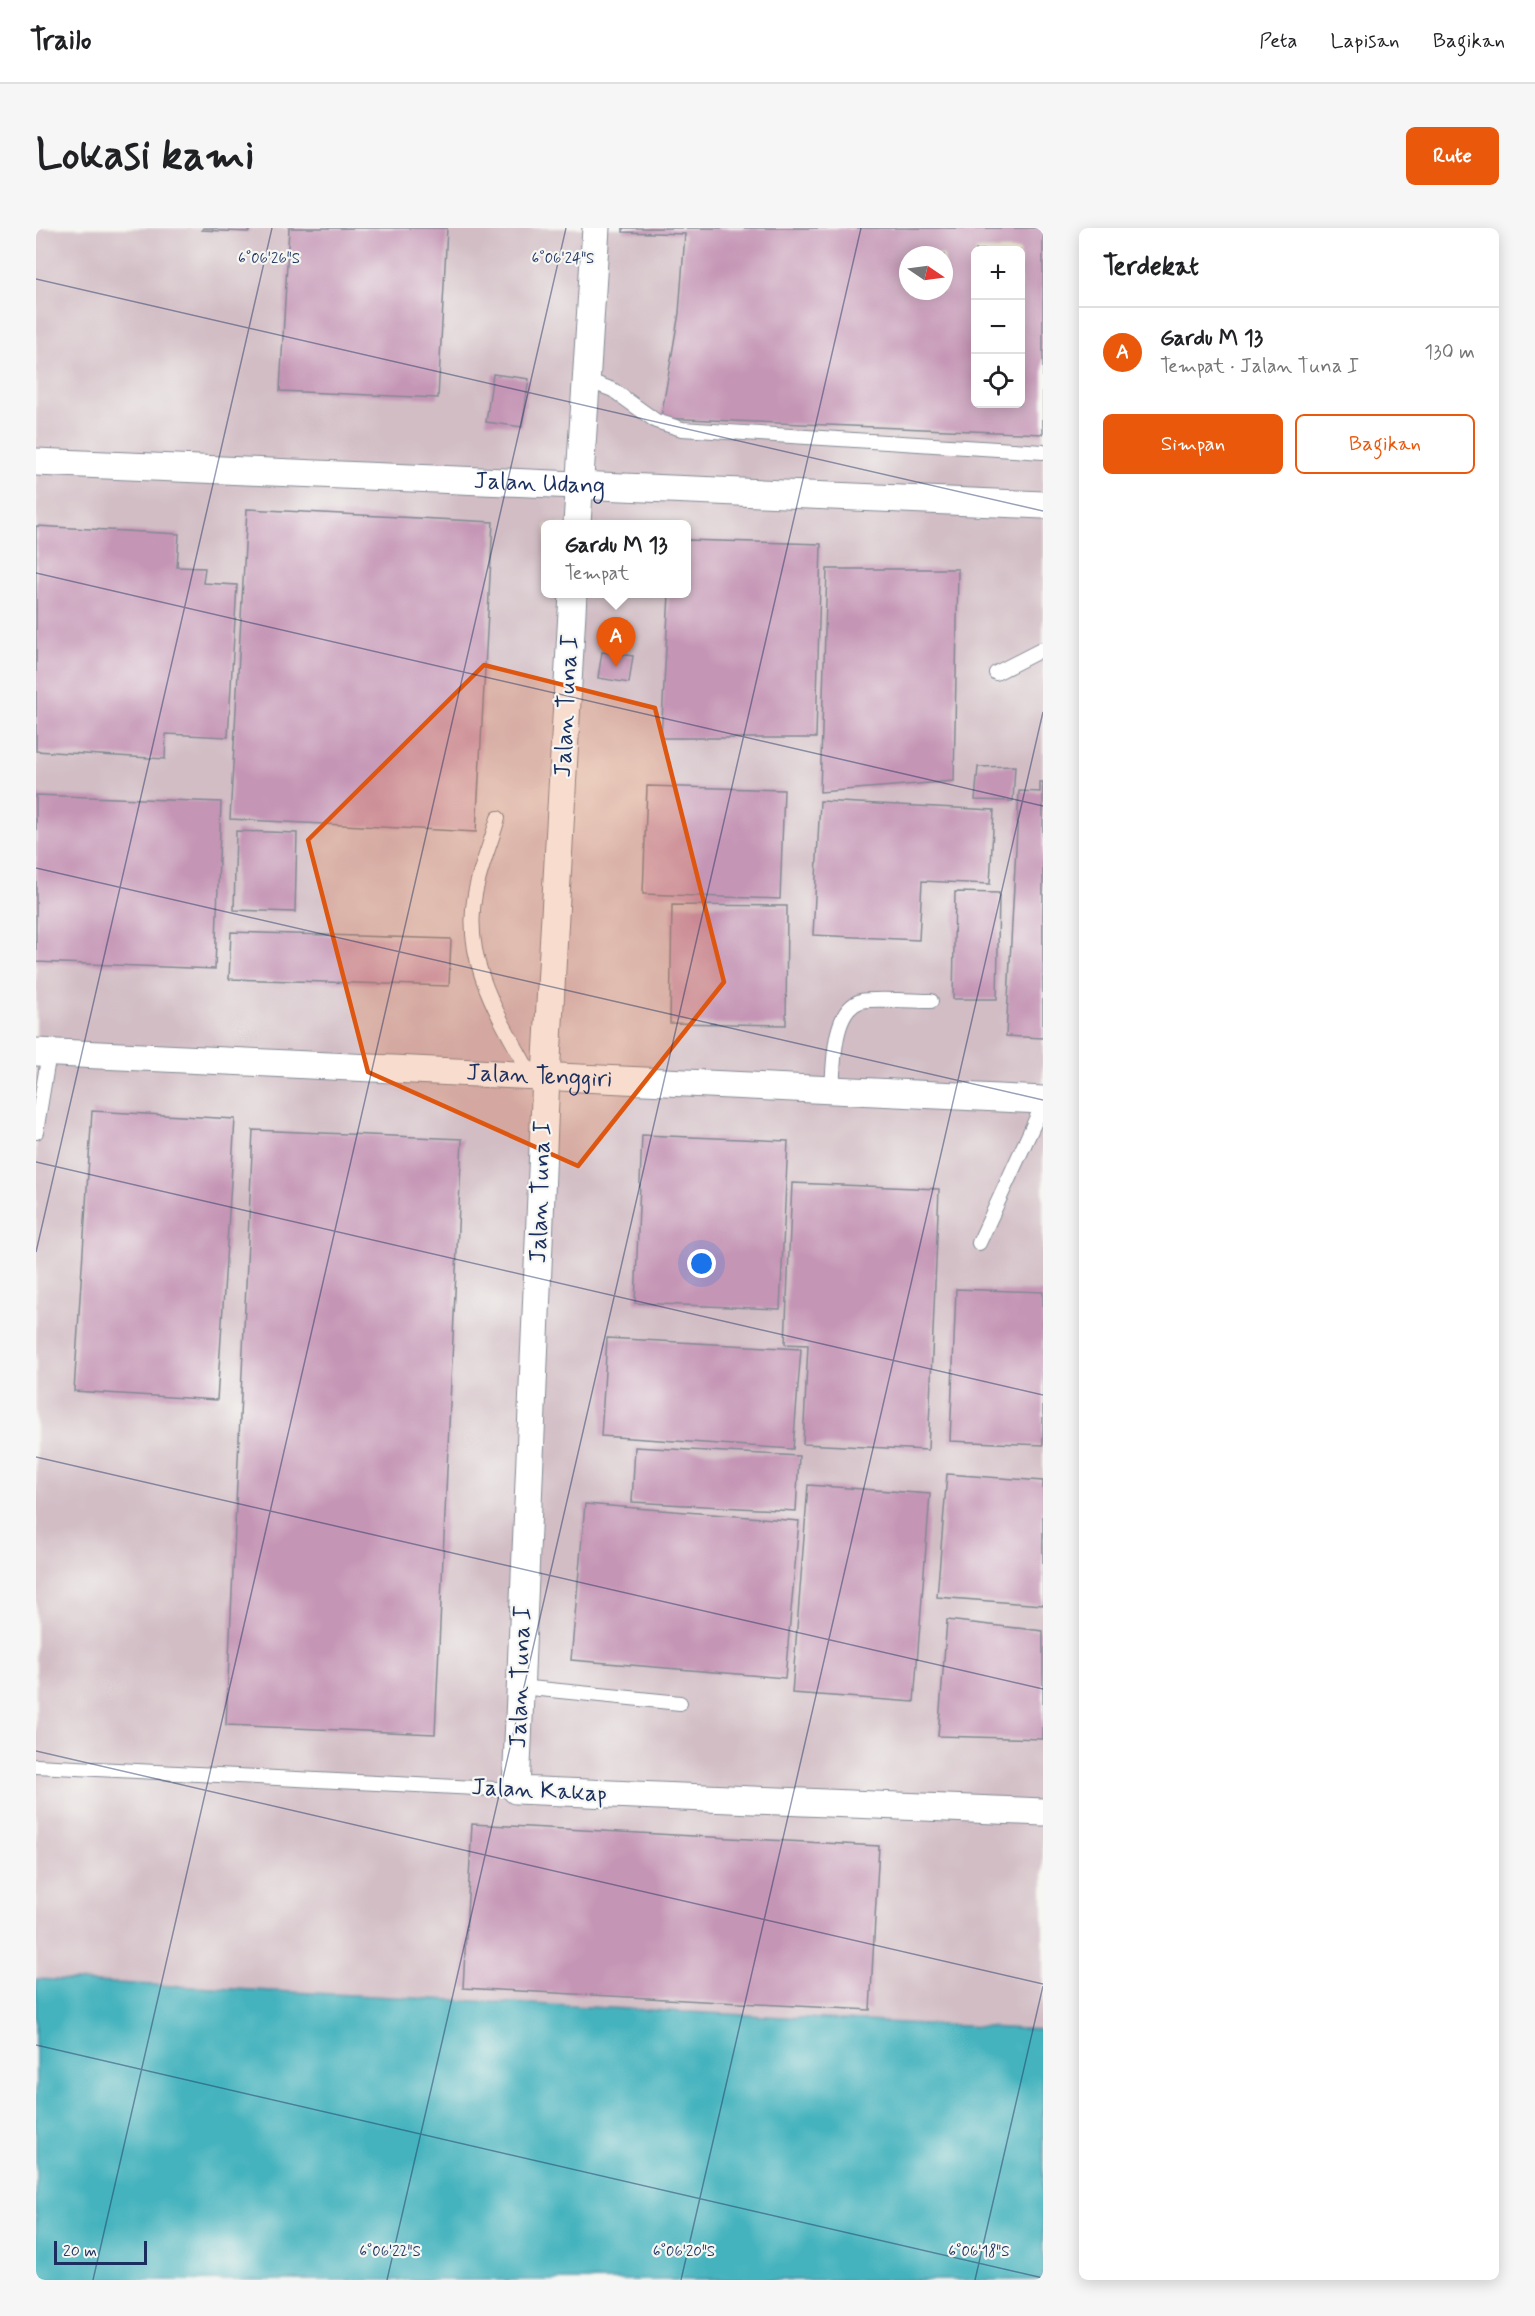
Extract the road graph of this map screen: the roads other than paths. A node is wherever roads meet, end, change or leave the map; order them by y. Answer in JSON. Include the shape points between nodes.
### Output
{"nodes":[{"id":1,"x":596,"y":228,"type":"edge"},
{"id":2,"x":587,"y":380,"type":"junction"},
{"id":3,"x":1043,"y":452,"type":"edge"},
{"id":4,"x":36,"y":462,"type":"edge"},
{"id":5,"x":579,"y":486,"type":"junction"},
{"id":6,"x":1043,"y":505,"type":"edge"},
{"id":7,"x":577,"y":520,"type":"edge"},
{"id":8,"x":573,"y":598,"type":"edge"},
{"id":9,"x":1043,"y":649,"type":"edge"},
{"id":10,"x":996,"y":673,"type":"dead end"},
{"id":11,"x":498,"y":818,"type":"dead end"},
{"id":12,"x":931,"y":1001,"type":"dead end"},
{"id":13,"x":43,"y":1052,"type":"edge"},
{"id":14,"x":539,"y":1076,"type":"junction"},
{"id":15,"x":832,"y":1090,"type":"junction"},
{"id":16,"x":1043,"y":1102,"type":"edge"},
{"id":17,"x":36,"y":1132,"type":"edge"},
{"id":18,"x":979,"y":1244,"type":"dead end"},
{"id":19,"x":520,"y":1687,"type":"junction"},
{"id":20,"x":680,"y":1703,"type":"dead end"},
{"id":21,"x":36,"y":1766,"type":"edge"},
{"id":22,"x":516,"y":1790,"type":"junction"},
{"id":23,"x":1043,"y":1812,"type":"edge"}],
"edges":[{"from":1,"to":2,"type":"street"},
{"from":2,"to":3,"type":"lane","via":[[613,390],[656,421],[682,429]]},
{"from":2,"to":5,"type":"street"},
{"from":4,"to":5,"type":"street","name":"Jalan Udang"},
{"from":5,"to":6,"type":"street","name":"Jalan Udang"},
{"from":5,"to":7,"type":"street"},
{"from":8,"to":14,"type":"street","name":"Jalan Tuna I"},
{"from":9,"to":10,"type":"lane"},
{"from":11,"to":14,"type":"lane","via":[[476,892],[472,944],[495,1010]]},
{"from":12,"to":15,"type":"lane","via":[[861,1001],[849,1009],[835,1038]]},
{"from":13,"to":14,"type":"street","name":"Jalan Tenggiri"},
{"from":13,"to":17,"type":"lane"},
{"from":14,"to":15,"type":"street","name":"Jalan Tenggiri"},
{"from":14,"to":19,"type":"street","name":"Jalan Tuna I"},
{"from":15,"to":16,"type":"street","name":"Jalan Tenggiri"},
{"from":16,"to":18,"type":"lane"},
{"from":19,"to":20,"type":"lane"},
{"from":19,"to":22,"type":"street","name":"Jalan Tuna I"},
{"from":21,"to":22,"type":"lane","name":"Jalan Kakap"},
{"from":22,"to":23,"type":"street","name":"Jalan Kakap"}]}
